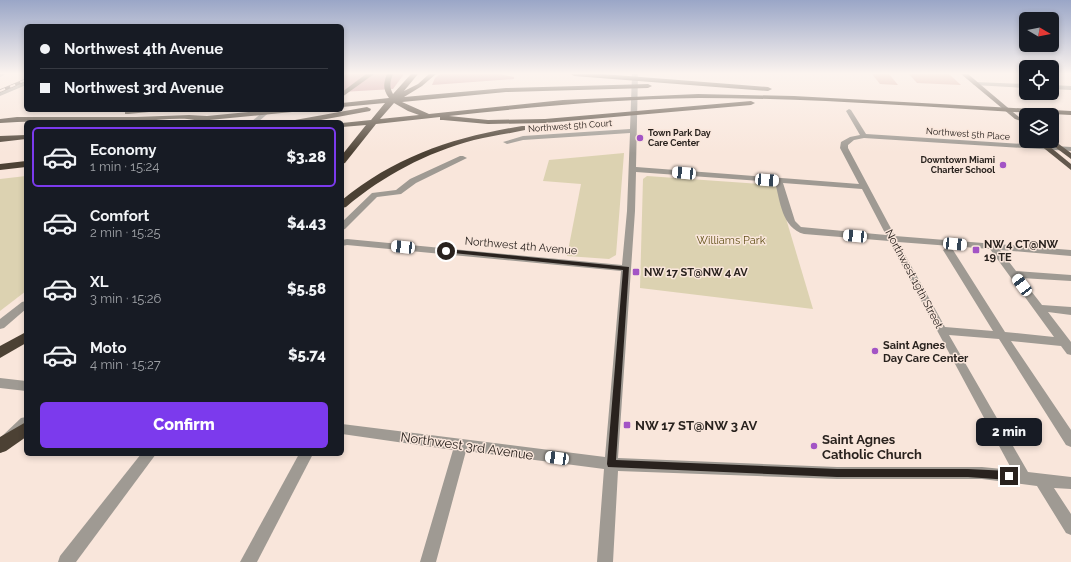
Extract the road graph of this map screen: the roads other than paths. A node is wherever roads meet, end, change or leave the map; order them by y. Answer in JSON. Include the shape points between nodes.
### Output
{"nodes":[{"id":1,"x":390,"y":100,"type":"edge"},
{"id":2,"x":392,"y":100,"type":"edge"},
{"id":3,"x":392,"y":100,"type":"edge"},
{"id":4,"x":396,"y":100,"type":"edge"},
{"id":5,"x":426,"y":100,"type":"edge"},
{"id":6,"x":597,"y":100,"type":"edge"},
{"id":7,"x":635,"y":100,"type":"edge"},
{"id":8,"x":822,"y":100,"type":"edge"},
{"id":9,"x":845,"y":100,"type":"edge"},
{"id":10,"x":996,"y":100,"type":"edge"},
{"id":11,"x":983,"y":104,"type":"junction"},
{"id":12,"x":344,"y":105,"type":"edge"},
{"id":13,"x":1071,"y":105,"type":"edge"},
{"id":14,"x":849,"y":111,"type":"dead end"},
{"id":15,"x":1019,"y":111,"type":"edge"},
{"id":16,"x":111,"y":112,"type":"edge"},
{"id":17,"x":124,"y":112,"type":"edge"},
{"id":18,"x":266,"y":112,"type":"edge"},
{"id":19,"x":270,"y":112,"type":"edge"},
{"id":20,"x":302,"y":112,"type":"edge"},
{"id":21,"x":319,"y":112,"type":"edge"},
{"id":22,"x":1059,"y":112,"type":"edge"},
{"id":23,"x":1071,"y":112,"type":"edge"},
{"id":24,"x":1019,"y":113,"type":"edge"},
{"id":25,"x":442,"y":114,"type":"junction"},
{"id":26,"x":86,"y":115,"type":"junction"},
{"id":27,"x":75,"y":117,"type":"junction"},
{"id":28,"x":206,"y":118,"type":"junction"},
{"id":29,"x":1017,"y":118,"type":"joint"},
{"id":30,"x":1059,"y":118,"type":"edge"},
{"id":31,"x":583,"y":119,"type":"junction"},
{"id":32,"x":1071,"y":119,"type":"edge"},
{"id":33,"x":0,"y":120,"type":"edge"},
{"id":34,"x":50,"y":120,"type":"edge"},
{"id":35,"x":55,"y":120,"type":"edge"},
{"id":36,"x":188,"y":120,"type":"edge"},
{"id":37,"x":256,"y":120,"type":"edge"},
{"id":38,"x":307,"y":120,"type":"edge"},
{"id":39,"x":309,"y":120,"type":"edge"},
{"id":40,"x":317,"y":120,"type":"edge"},
{"id":41,"x":339,"y":120,"type":"edge"},
{"id":42,"x":24,"y":123,"type":"edge"},
{"id":43,"x":24,"y":123,"type":"edge"},
{"id":44,"x":1019,"y":123,"type":"edge"},
{"id":45,"x":344,"y":125,"type":"edge"},
{"id":46,"x":0,"y":127,"type":"edge"},
{"id":47,"x":634,"y":131,"type":"junction"},
{"id":48,"x":864,"y":136,"type":"junction"},
{"id":49,"x":24,"y":137,"type":"edge"},
{"id":50,"x":0,"y":139,"type":"edge"},
{"id":51,"x":507,"y":142,"type":"dead end"},
{"id":52,"x":846,"y":142,"type":"joint"},
{"id":53,"x":1019,"y":143,"type":"edge"},
{"id":54,"x":1053,"y":148,"type":"edge"},
{"id":55,"x":1060,"y":148,"type":"joint"},
{"id":56,"x":1071,"y":149,"type":"edge"},
{"id":57,"x":24,"y":156,"type":"edge"},
{"id":58,"x":1071,"y":157,"type":"edge"},
{"id":59,"x":344,"y":158,"type":"edge"},
{"id":60,"x":463,"y":158,"type":"dead end"},
{"id":61,"x":1,"y":162,"type":"edge"},
{"id":62,"x":24,"y":164,"type":"edge"},
{"id":63,"x":24,"y":168,"type":"edge"},
{"id":64,"x":1071,"y":168,"type":"edge"},
{"id":65,"x":634,"y":169,"type":"junction"},
{"id":66,"x":0,"y":171,"type":"edge"},
{"id":67,"x":778,"y":180,"type":"junction"},
{"id":68,"x":866,"y":187,"type":"junction"},
{"id":69,"x":344,"y":203,"type":"edge"},
{"id":70,"x":344,"y":225,"type":"edge"},
{"id":71,"x":893,"y":239,"type":"junction"},
{"id":72,"x":344,"y":242,"type":"edge"},
{"id":73,"x":993,"y":247,"type":"junction"},
{"id":74,"x":948,"y":250,"type":"dead end"},
{"id":75,"x":1071,"y":253,"type":"edge"},
{"id":76,"x":626,"y":268,"type":"junction"},
{"id":77,"x":1014,"y":274,"type":"junction"},
{"id":78,"x":1071,"y":278,"type":"edge"},
{"id":79,"x":24,"y":306,"type":"edge"},
{"id":80,"x":1040,"y":308,"type":"junction"},
{"id":81,"x":1071,"y":312,"type":"edge"},
{"id":82,"x":0,"y":325,"type":"edge"},
{"id":83,"x":941,"y":330,"type":"junction"},
{"id":84,"x":1002,"y":336,"type":"junction"},
{"id":85,"x":24,"y":338,"type":"edge"},
{"id":86,"x":1068,"y":346,"type":"edge"},
{"id":87,"x":0,"y":353,"type":"edge"},
{"id":88,"x":0,"y":383,"type":"edge"},
{"id":89,"x":24,"y":386,"type":"edge"},
{"id":90,"x":24,"y":424,"type":"edge"},
{"id":91,"x":344,"y":429,"type":"edge"},
{"id":92,"x":24,"y":431,"type":"edge"},
{"id":93,"x":1071,"y":441,"type":"edge"},
{"id":94,"x":461,"y":444,"type":"junction"},
{"id":95,"x":0,"y":446,"type":"edge"},
{"id":96,"x":147,"y":456,"type":"edge"},
{"id":97,"x":305,"y":456,"type":"edge"},
{"id":98,"x":611,"y":464,"type":"junction"},
{"id":99,"x":1023,"y":477,"type":"junction"},
{"id":100,"x":1041,"y":479,"type":"junction"},
{"id":101,"x":1071,"y":483,"type":"edge"},
{"id":102,"x":1071,"y":528,"type":"edge"},
{"id":103,"x":66,"y":562,"type":"edge"},
{"id":104,"x":248,"y":562,"type":"edge"},
{"id":105,"x":428,"y":562,"type":"edge"},
{"id":106,"x":606,"y":562,"type":"edge"}],
"edges":[{"from":1,"to":38,"type":"highway","via":[[344,114]]},
{"from":2,"to":59,"type":"highway"},
{"from":3,"to":12,"type":"highway"},
{"from":4,"to":31,"type":"highway","via":[[405,107],[443,118],[488,122]]},
{"from":5,"to":41,"type":"highway","via":[[380,108]]},
{"from":6,"to":25,"type":"highway"},
{"from":7,"to":47,"type":"street"},
{"from":8,"to":31,"type":"highway","via":[[772,101]]},
{"from":9,"to":11,"type":"highway"},
{"from":10,"to":29,"type":"main road"},
{"from":11,"to":13,"type":"highway","via":[[1019,102]]},
{"from":11,"to":15,"type":"highway"},
{"from":14,"to":48,"type":"street"},
{"from":16,"to":26,"type":"highway"},
{"from":17,"to":26,"type":"highway"},
{"from":18,"to":37,"type":"street"},
{"from":19,"to":28,"type":"highway"},
{"from":20,"to":40,"type":"highway"},
{"from":21,"to":39,"type":"highway"},
{"from":22,"to":23,"type":"highway"},
{"from":24,"to":25,"type":"highway","via":[[731,104],[619,105]]},
{"from":25,"to":45,"type":"highway"},
{"from":26,"to":27,"type":"highway"},
{"from":27,"to":34,"type":"highway"},
{"from":27,"to":35,"type":"highway"},
{"from":28,"to":33,"type":"highway"},
{"from":28,"to":36,"type":"highway"},
{"from":29,"to":44,"type":"main road"},
{"from":30,"to":32,"type":"highway"},
{"from":31,"to":69,"type":"highway","via":[[486,135],[429,152],[382,174]]},
{"from":42,"to":46,"type":"highway"},
{"from":43,"to":46,"type":"highway"},
{"from":47,"to":51,"type":"street","name":"Northwest 5th Court","via":[[523,138]]},
{"from":47,"to":65,"type":"street"},
{"from":48,"to":52,"type":"street","name":"Northwest 5th Place","via":[[855,136]]},
{"from":48,"to":53,"type":"street","name":"Northwest 5th Place"},
{"from":49,"to":50,"type":"highway"},
{"from":52,"to":68,"type":"street","name":"Northwest 19th Street","via":[[844,148]]},
{"from":54,"to":64,"type":"main road"},
{"from":55,"to":56,"type":"street"},
{"from":55,"to":58,"type":"main road"},
{"from":57,"to":61,"type":"highway"},
{"from":60,"to":70,"type":"street","via":[[398,192],[375,195]]},
{"from":61,"to":62,"type":"highway"},
{"from":63,"to":66,"type":"highway"},
{"from":65,"to":67,"type":"street"},
{"from":65,"to":76,"type":"street"},
{"from":67,"to":68,"type":"street"},
{"from":67,"to":71,"type":"street","via":[[791,222],[798,229]]},
{"from":68,"to":71,"type":"street","name":"Northwest 19th Street"},
{"from":71,"to":73,"type":"street"},
{"from":71,"to":83,"type":"street","name":"Northwest 19th Street"},
{"from":72,"to":76,"type":"street","name":"Northwest 4th Avenue"},
{"from":73,"to":75,"type":"street"},
{"from":73,"to":77,"type":"street"},
{"from":74,"to":84,"type":"street"},
{"from":76,"to":98,"type":"street"},
{"from":77,"to":78,"type":"street"},
{"from":77,"to":80,"type":"street"},
{"from":79,"to":82,"type":"street"},
{"from":80,"to":81,"type":"street"},
{"from":80,"to":86,"type":"street"},
{"from":83,"to":84,"type":"street"},
{"from":83,"to":99,"type":"street","name":"Northwest 19th Street"},
{"from":84,"to":86,"type":"street"},
{"from":84,"to":93,"type":"street"},
{"from":85,"to":87,"type":"highway"},
{"from":88,"to":89,"type":"street"},
{"from":90,"to":95,"type":"street"},
{"from":91,"to":94,"type":"street","name":"Northwest 3rd Avenue"},
{"from":92,"to":95,"type":"highway"},
{"from":94,"to":98,"type":"street","name":"Northwest 3rd Avenue"},
{"from":94,"to":105,"type":"street"},
{"from":96,"to":103,"type":"street"},
{"from":97,"to":104,"type":"street"},
{"from":98,"to":99,"type":"street","name":"Northwest 3rd Avenue","via":[[837,473],[982,473]]},
{"from":98,"to":106,"type":"street"},
{"from":99,"to":100,"type":"street","name":"Northwest 3rd Avenue"},
{"from":100,"to":101,"type":"street","name":"Northwest 3rd Avenue"},
{"from":100,"to":102,"type":"street"}]}
